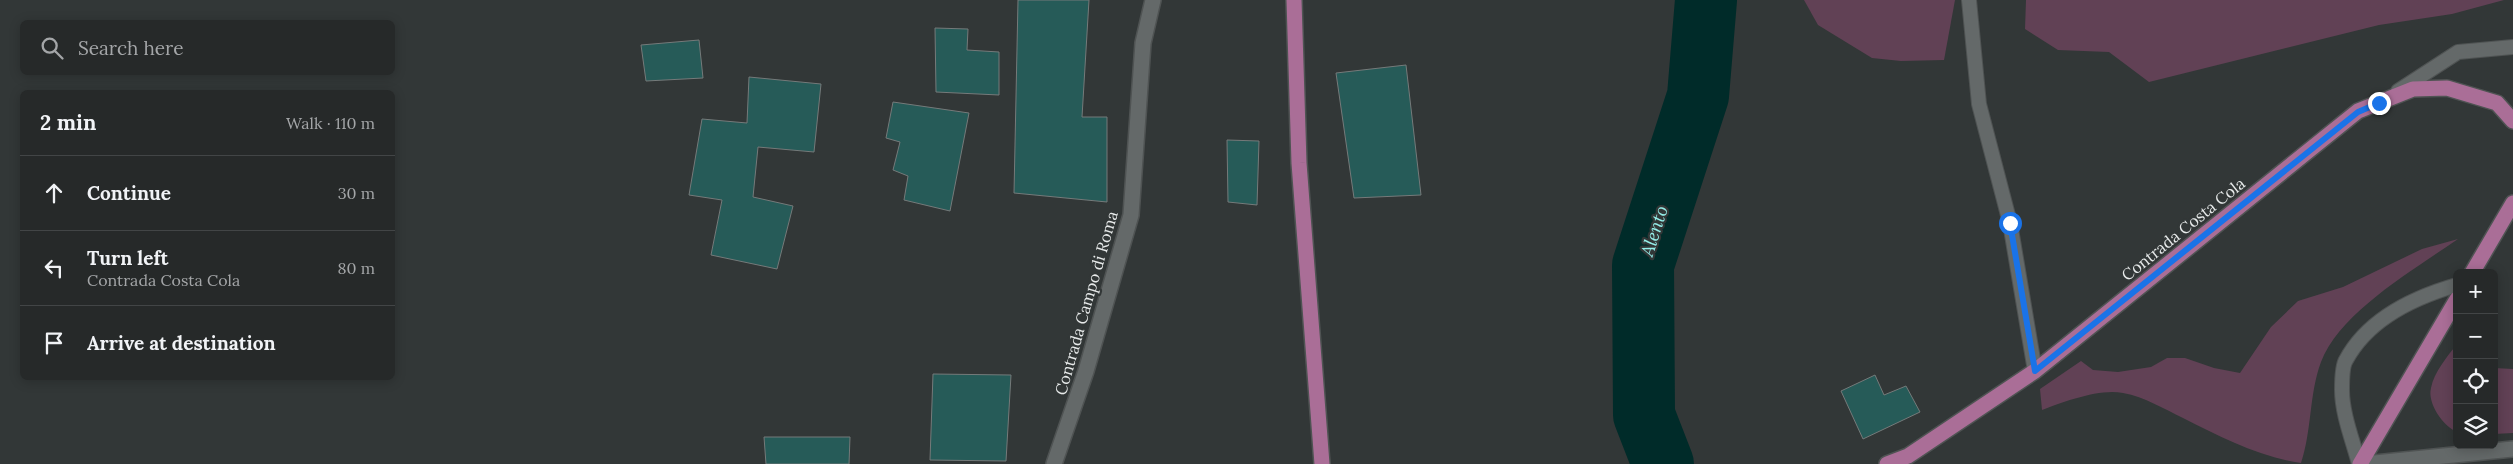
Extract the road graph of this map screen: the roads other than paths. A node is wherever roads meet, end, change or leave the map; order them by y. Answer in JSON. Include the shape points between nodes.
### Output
{"nodes":[{"id":1,"x":1153,"y":0,"type":"edge"},
{"id":2,"x":1294,"y":0,"type":"edge"},
{"id":3,"x":1969,"y":0,"type":"edge"},
{"id":4,"x":2513,"y":47,"type":"edge"},
{"id":5,"x":2379,"y":103,"type":"junction"},
{"id":6,"x":2513,"y":121,"type":"edge"},
{"id":7,"x":2513,"y":203,"type":"edge"},
{"id":8,"x":2474,"y":269,"type":"edge"},
{"id":9,"x":2453,"y":286,"type":"edge"},
{"id":10,"x":2453,"y":306,"type":"edge"},
{"id":11,"x":2035,"y":371,"type":"junction"},
{"id":12,"x":2513,"y":448,"type":"edge"},
{"id":13,"x":1054,"y":464,"type":"edge"},
{"id":14,"x":1322,"y":464,"type":"edge"},
{"id":15,"x":1886,"y":464,"type":"edge"},
{"id":16,"x":2360,"y":464,"type":"edge"},
{"id":17,"x":2365,"y":464,"type":"edge"}],
"edges":[{"from":1,"to":13,"type":"street","name":"Contrada Campo di Roma","via":[[1143,43],[1131,215],[1086,371]]},
{"from":2,"to":14,"type":"main road","via":[[1299,163]]},
{"from":3,"to":11,"type":"lane","via":[[1979,104],[2010,223]]},
{"from":4,"to":5,"type":"lane","via":[[2458,52]]},
{"from":5,"to":6,"type":"main road","name":"Contrada Costa Cola","via":[[2413,89],[2447,88],[2497,103]]},
{"from":5,"to":11,"type":"main road","name":"Contrada Costa Cola","via":[[2358,112]]},
{"from":7,"to":8,"type":"main road"},
{"from":9,"to":16,"type":"lane","via":[[2428,293],[2387,315],[2364,336],[2345,361],[2342,390]]},
{"from":10,"to":16,"type":"main road"},
{"from":11,"to":15,"type":"main road","name":"Contrada Costa Cola","via":[[1908,456]]},
{"from":12,"to":17,"type":"street"}]}
